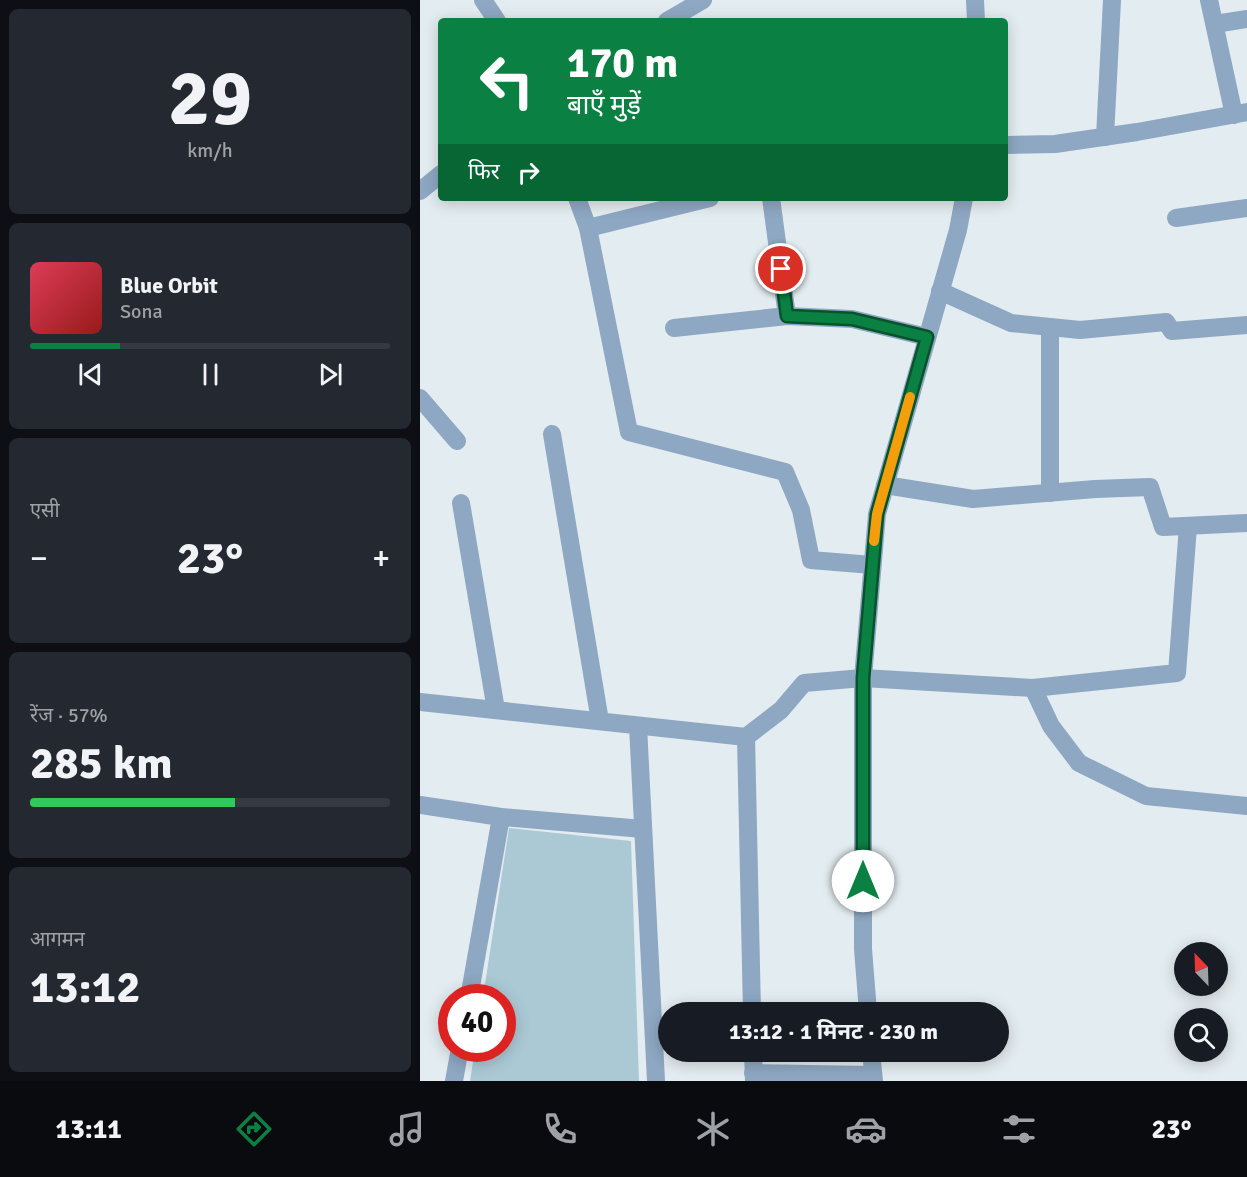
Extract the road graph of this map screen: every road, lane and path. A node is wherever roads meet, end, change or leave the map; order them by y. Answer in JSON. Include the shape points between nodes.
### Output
{"nodes":[{"id":1,"x":483,"y":0,"type":"edge"},
{"id":2,"x":703,"y":0,"type":"edge"},
{"id":3,"x":975,"y":0,"type":"edge"},
{"id":4,"x":1112,"y":0,"type":"edge"},
{"id":5,"x":1209,"y":0,"type":"edge"},
{"id":6,"x":495,"y":18,"type":"edge"},
{"id":7,"x":672,"y":18,"type":"edge"},
{"id":8,"x":976,"y":18,"type":"edge"},
{"id":9,"x":1247,"y":19,"type":"edge"},
{"id":10,"x":1215,"y":24,"type":"junction"},
{"id":11,"x":1240,"y":113,"type":"edge"},
{"id":12,"x":1105,"y":137,"type":"junction"},
{"id":13,"x":1008,"y":145,"type":"edge"},
{"id":14,"x":578,"y":201,"type":"edge"},
{"id":15,"x":698,"y":201,"type":"edge"},
{"id":16,"x":771,"y":201,"type":"edge"},
{"id":17,"x":963,"y":201,"type":"edge"},
{"id":18,"x":1247,"y":208,"type":"edge"},
{"id":19,"x":1176,"y":218,"type":"dead end"},
{"id":20,"x":588,"y":228,"type":"junction"},
{"id":21,"x":940,"y":291,"type":"junction"},
{"id":22,"x":787,"y":316,"type":"junction"},
{"id":23,"x":1247,"y":325,"type":"edge"},
{"id":24,"x":1050,"y":327,"type":"junction"},
{"id":25,"x":674,"y":328,"type":"dead end"},
{"id":26,"x":927,"y":337,"type":"junction"},
{"id":27,"x":420,"y":398,"type":"edge"},
{"id":28,"x":552,"y":434,"type":"dead end"},
{"id":29,"x":457,"y":441,"type":"dead end"},
{"id":30,"x":885,"y":484,"type":"junction"},
{"id":31,"x":1050,"y":493,"type":"junction"},
{"id":32,"x":461,"y":503,"type":"dead end"},
{"id":33,"x":1247,"y":523,"type":"edge"},
{"id":34,"x":1188,"y":526,"type":"junction"},
{"id":35,"x":872,"y":565,"type":"junction"},
{"id":36,"x":863,"y":678,"type":"junction"},
{"id":37,"x":1033,"y":688,"type":"junction"},
{"id":38,"x":420,"y":702,"type":"edge"},
{"id":39,"x":496,"y":710,"type":"junction"},
{"id":40,"x":600,"y":721,"type":"junction"},
{"id":41,"x":638,"y":726,"type":"junction"},
{"id":42,"x":746,"y":737,"type":"junction"},
{"id":43,"x":420,"y":805,"type":"edge"},
{"id":44,"x":1247,"y":806,"type":"edge"},
{"id":45,"x":501,"y":817,"type":"junction"},
{"id":46,"x":643,"y":829,"type":"junction"},
{"id":47,"x":471,"y":984,"type":"edge"},
{"id":48,"x":752,"y":1002,"type":"edge"},
{"id":49,"x":867,"y":1002,"type":"edge"},
{"id":50,"x":457,"y":1062,"type":"edge"},
{"id":51,"x":753,"y":1062,"type":"edge"},
{"id":52,"x":873,"y":1062,"type":"edge"},
{"id":53,"x":754,"y":1077,"type":"edge"},
{"id":54,"x":874,"y":1078,"type":"edge"},
{"id":55,"x":454,"y":1081,"type":"edge"},
{"id":56,"x":656,"y":1081,"type":"edge"}],
"edges":[{"from":1,"to":6,"type":"street"},
{"from":2,"to":7,"type":"street"},
{"from":3,"to":8,"type":"street"},
{"from":4,"to":12,"type":"street"},
{"from":5,"to":10,"type":"street"},
{"from":9,"to":10,"type":"street"},
{"from":10,"to":11,"type":"street"},
{"from":11,"to":12,"type":"street"},
{"from":12,"to":13,"type":"street"},
{"from":14,"to":20,"type":"street"},
{"from":15,"to":20,"type":"street"},
{"from":16,"to":22,"type":"street"},
{"from":17,"to":21,"type":"street"},
{"from":18,"to":19,"type":"street"},
{"from":20,"to":35,"type":"street","via":[[629,432],[785,472],[801,510],[811,560]]},
{"from":21,"to":24,"type":"street","via":[[1011,323]]},
{"from":21,"to":26,"type":"street"},
{"from":22,"to":25,"type":"street"},
{"from":22,"to":26,"type":"street","via":[[852,319]]},
{"from":23,"to":24,"type":"street","via":[[1172,331],[1166,322],[1080,330]]},
{"from":24,"to":31,"type":"street"},
{"from":26,"to":30,"type":"street"},
{"from":27,"to":29,"type":"street"},
{"from":28,"to":40,"type":"street"},
{"from":30,"to":31,"type":"street","via":[[973,499]]},
{"from":30,"to":35,"type":"street","via":[[877,514]]},
{"from":31,"to":34,"type":"street","via":[[1150,487],[1163,527]]},
{"from":32,"to":39,"type":"street"},
{"from":33,"to":34,"type":"street"},
{"from":34,"to":37,"type":"street","via":[[1177,673]]},
{"from":35,"to":36,"type":"street"},
{"from":36,"to":37,"type":"street"},
{"from":36,"to":42,"type":"street","via":[[804,682],[781,710]]},
{"from":36,"to":49,"type":"street","via":[[862,949]]},
{"from":37,"to":44,"type":"street","via":[[1051,726],[1079,762],[1146,796]]},
{"from":38,"to":39,"type":"street"},
{"from":39,"to":40,"type":"street"},
{"from":40,"to":41,"type":"street"},
{"from":41,"to":42,"type":"street"},
{"from":41,"to":46,"type":"street"},
{"from":42,"to":48,"type":"street"},
{"from":43,"to":45,"type":"street"},
{"from":45,"to":46,"type":"street"},
{"from":45,"to":47,"type":"street"},
{"from":46,"to":56,"type":"street"},
{"from":50,"to":55,"type":"street"},
{"from":51,"to":53,"type":"street"},
{"from":52,"to":54,"type":"street"},
{"from":53,"to":54,"type":"street"}]}
